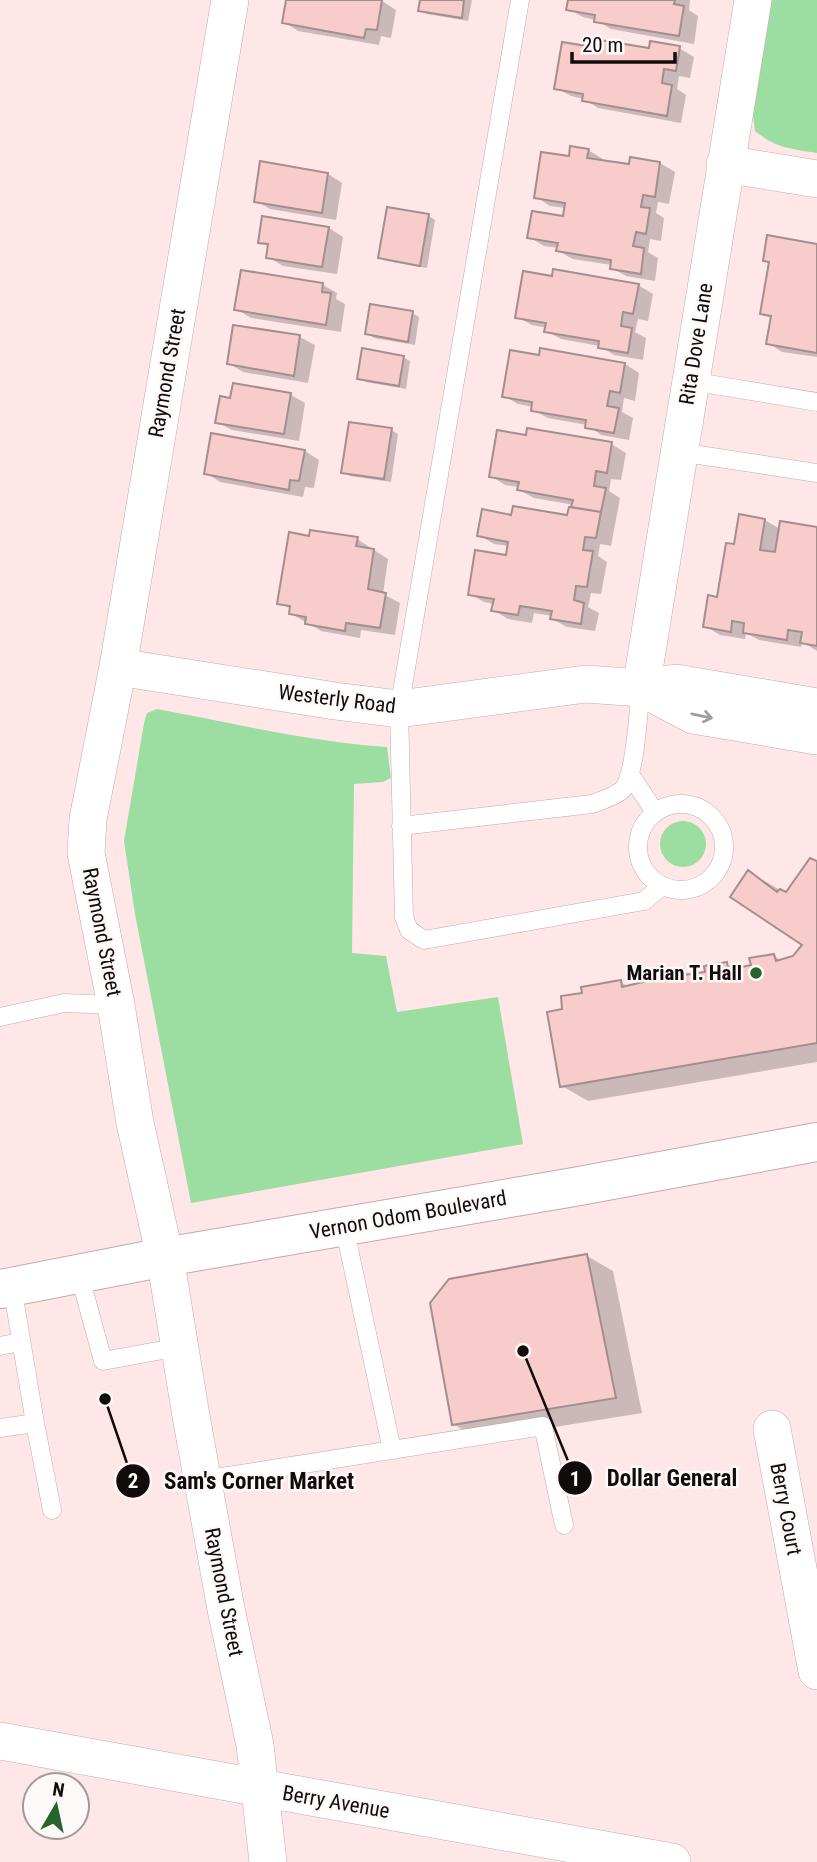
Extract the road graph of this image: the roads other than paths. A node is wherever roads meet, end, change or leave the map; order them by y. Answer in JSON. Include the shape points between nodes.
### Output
{"nodes":[{"id":1,"x":230,"y":0,"type":"edge"},
{"id":2,"x":520,"y":0,"type":"edge"},
{"id":3,"x":753,"y":0,"type":"edge"},
{"id":4,"x":725,"y":164,"type":"junction"},
{"id":5,"x":817,"y":179,"type":"edge"},
{"id":6,"x":690,"y":381,"type":"junction"},
{"id":7,"x":817,"y":402,"type":"edge"},
{"id":8,"x":679,"y":452,"type":"junction"},
{"id":9,"x":817,"y":473,"type":"edge"},
{"id":10,"x":118,"y":667,"type":"junction"},
{"id":11,"x":641,"y":688,"type":"junction"},
{"id":12,"x":817,"y":707,"type":"edge"},
{"id":13,"x":399,"y":709,"type":"junction"},
{"id":14,"x":817,"y":736,"type":"edge"},
{"id":15,"x":631,"y":776,"type":"junction"},
{"id":16,"x":655,"y":812,"type":"junction"},
{"id":17,"x":401,"y":826,"type":"junction"},
{"id":18,"x":662,"y":886,"type":"junction"},
{"id":19,"x":116,"y":1004,"type":"junction"},
{"id":20,"x":0,"y":1017,"type":"edge"},
{"id":21,"x":817,"y":1142,"type":"edge"},
{"id":22,"x":344,"y":1226,"type":"junction"},
{"id":23,"x":165,"y":1257,"type":"junction"},
{"id":24,"x":79,"y":1273,"type":"junction"},
{"id":25,"x":6,"y":1288,"type":"edge"},
{"id":26,"x":21,"y":1342,"type":"junction"},
{"id":27,"x":0,"y":1346,"type":"edge"},
{"id":28,"x":180,"y":1347,"type":"junction"},
{"id":29,"x":35,"y":1423,"type":"junction"},
{"id":30,"x":0,"y":1428,"type":"edge"},
{"id":31,"x":772,"y":1429,"type":"dead end"},
{"id":32,"x":392,"y":1450,"type":"junction"},
{"id":33,"x":203,"y":1480,"type":"junction"},
{"id":34,"x":52,"y":1510,"type":"dead end"},
{"id":35,"x":564,"y":1525,"type":"dead end"},
{"id":36,"x":817,"y":1671,"type":"edge"},
{"id":37,"x":0,"y":1741,"type":"edge"},
{"id":38,"x":260,"y":1788,"type":"junction"},
{"id":39,"x":268,"y":1862,"type":"edge"},
{"id":40,"x":672,"y":1862,"type":"edge"}],
"edges":[{"from":1,"to":10,"type":"street","name":"Raymond Street"},
{"from":2,"to":13,"type":"lane"},
{"from":3,"to":4,"type":"street","name":"Rita Dove Lane"},
{"from":4,"to":5,"type":"street"},
{"from":4,"to":6,"type":"street","name":"Rita Dove Lane"},
{"from":6,"to":7,"type":"lane"},
{"from":6,"to":8,"type":"street","name":"Rita Dove Lane"},
{"from":8,"to":9,"type":"lane"},
{"from":8,"to":11,"type":"street","name":"Rita Dove Lane"},
{"from":10,"to":13,"type":"street","name":"Westerly Road"},
{"from":10,"to":19,"type":"street","name":"Raymond Street","via":[[88,819],[86,853]]},
{"from":11,"to":12,"type":"street","name":"Westerly Road","via":[[676,683]]},
{"from":11,"to":13,"type":"street","name":"Westerly Road","via":[[586,684]]},
{"from":11,"to":14,"type":"street","name":"Westerly Road","one_way":true,"via":[[693,715]]},
{"from":11,"to":15,"type":"lane"},
{"from":13,"to":17,"type":"lane"},
{"from":15,"to":16,"type":"lane"},
{"from":15,"to":17,"type":"lane","via":[[623,789],[592,804]]},
{"from":16,"to":18,"type":"lane","via":[[645,822],[637,851],[650,878]]},
{"from":16,"to":18,"type":"lane","via":[[684,803],[698,807],[711,816],[724,839],[720,866],[702,885],[676,890]]},
{"from":17,"to":18,"type":"lane","via":[[404,917],[409,930],[424,940],[644,901]]},
{"from":19,"to":20,"type":"lane","via":[[64,1003]]},
{"from":19,"to":23,"type":"street","name":"Raymond Street","via":[[135,1123]]},
{"from":21,"to":22,"type":"main road","name":"Vernon Odom Boulevard"},
{"from":22,"to":23,"type":"main road","name":"Vernon Odom Boulevard"},
{"from":22,"to":32,"type":"lane"},
{"from":23,"to":24,"type":"main road","name":"Vernon Odom Boulevard"},
{"from":23,"to":28,"type":"street","name":"Raymond Street"},
{"from":24,"to":25,"type":"main road","name":"Vernon Odom Boulevard"},
{"from":24,"to":28,"type":"lane","via":[[103,1361]]},
{"from":25,"to":26,"type":"lane"},
{"from":26,"to":27,"type":"lane"},
{"from":26,"to":29,"type":"lane"},
{"from":28,"to":33,"type":"street","name":"Raymond Street"},
{"from":29,"to":30,"type":"lane"},
{"from":29,"to":34,"type":"lane"},
{"from":31,"to":36,"type":"street","name":"Berry Court"},
{"from":32,"to":33,"type":"lane"},
{"from":32,"to":35,"type":"lane","via":[[543,1426]]},
{"from":33,"to":38,"type":"street","name":"Raymond Street"},
{"from":37,"to":38,"type":"street","name":"Berry Avenue"},
{"from":38,"to":39,"type":"street","name":"Raymond Street"},
{"from":38,"to":40,"type":"street","name":"Berry Avenue"}]}
